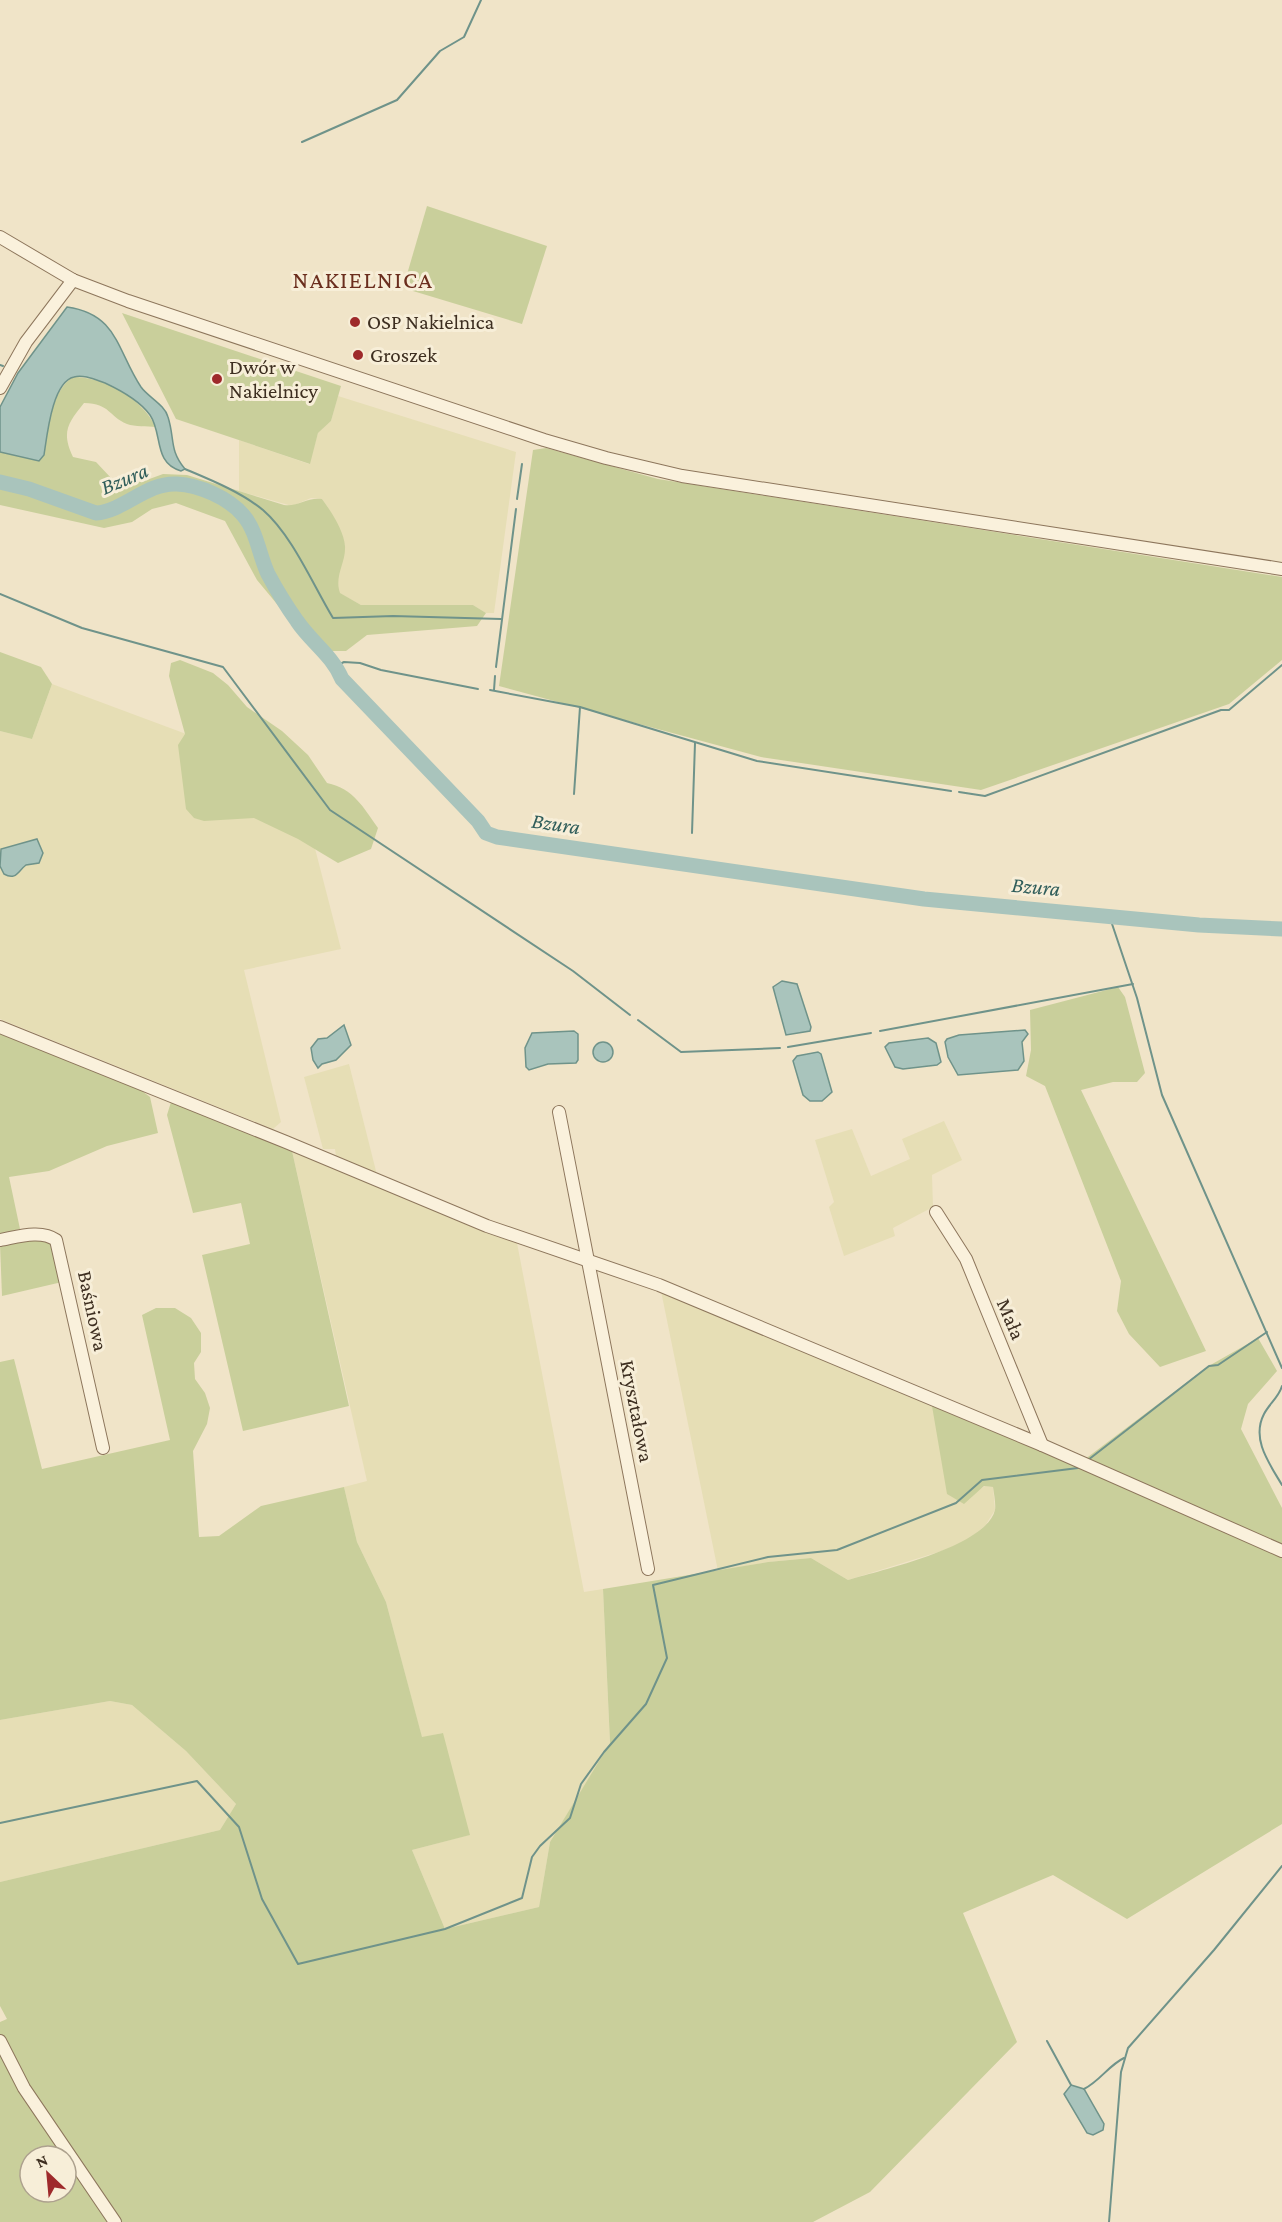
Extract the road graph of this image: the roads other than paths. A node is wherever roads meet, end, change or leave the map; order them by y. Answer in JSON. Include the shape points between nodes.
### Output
{"nodes":[{"id":1,"x":0,"y":237,"type":"edge"},
{"id":2,"x":73,"y":280,"type":"junction"},
{"id":3,"x":0,"y":388,"type":"edge"},
{"id":4,"x":1282,"y":569,"type":"edge"},
{"id":5,"x":0,"y":1027,"type":"edge"},
{"id":6,"x":560,"y":1112,"type":"dead end"},
{"id":7,"x":936,"y":1212,"type":"dead end"},
{"id":8,"x":0,"y":1240,"type":"edge"},
{"id":9,"x":588,"y":1260,"type":"junction"},
{"id":10,"x":1042,"y":1445,"type":"junction"},
{"id":11,"x":103,"y":1448,"type":"dead end"},
{"id":12,"x":1282,"y":1551,"type":"edge"},
{"id":13,"x":648,"y":1569,"type":"dead end"},
{"id":14,"x":0,"y":2041,"type":"edge"},
{"id":15,"x":115,"y":2222,"type":"edge"}],
"edges":[{"from":1,"to":2,"type":"street"},
{"from":2,"to":3,"type":"street","via":[[33,332]]},
{"from":2,"to":4,"type":"street","via":[[327,369],[544,440],[645,468]]},
{"from":5,"to":9,"type":"street","via":[[487,1226]]},
{"from":6,"to":9,"type":"street","name":"Kryształowa"},
{"from":7,"to":10,"type":"street","name":"Mała","via":[[966,1258]]},
{"from":8,"to":11,"type":"street","name":"Baśniowa","via":[[50,1235],[56,1240]]},
{"from":9,"to":10,"type":"street","via":[[659,1285]]},
{"from":9,"to":13,"type":"street","name":"Kryształowa"},
{"from":10,"to":12,"type":"street"},
{"from":14,"to":15,"type":"street","via":[[24,2088]]}]}
